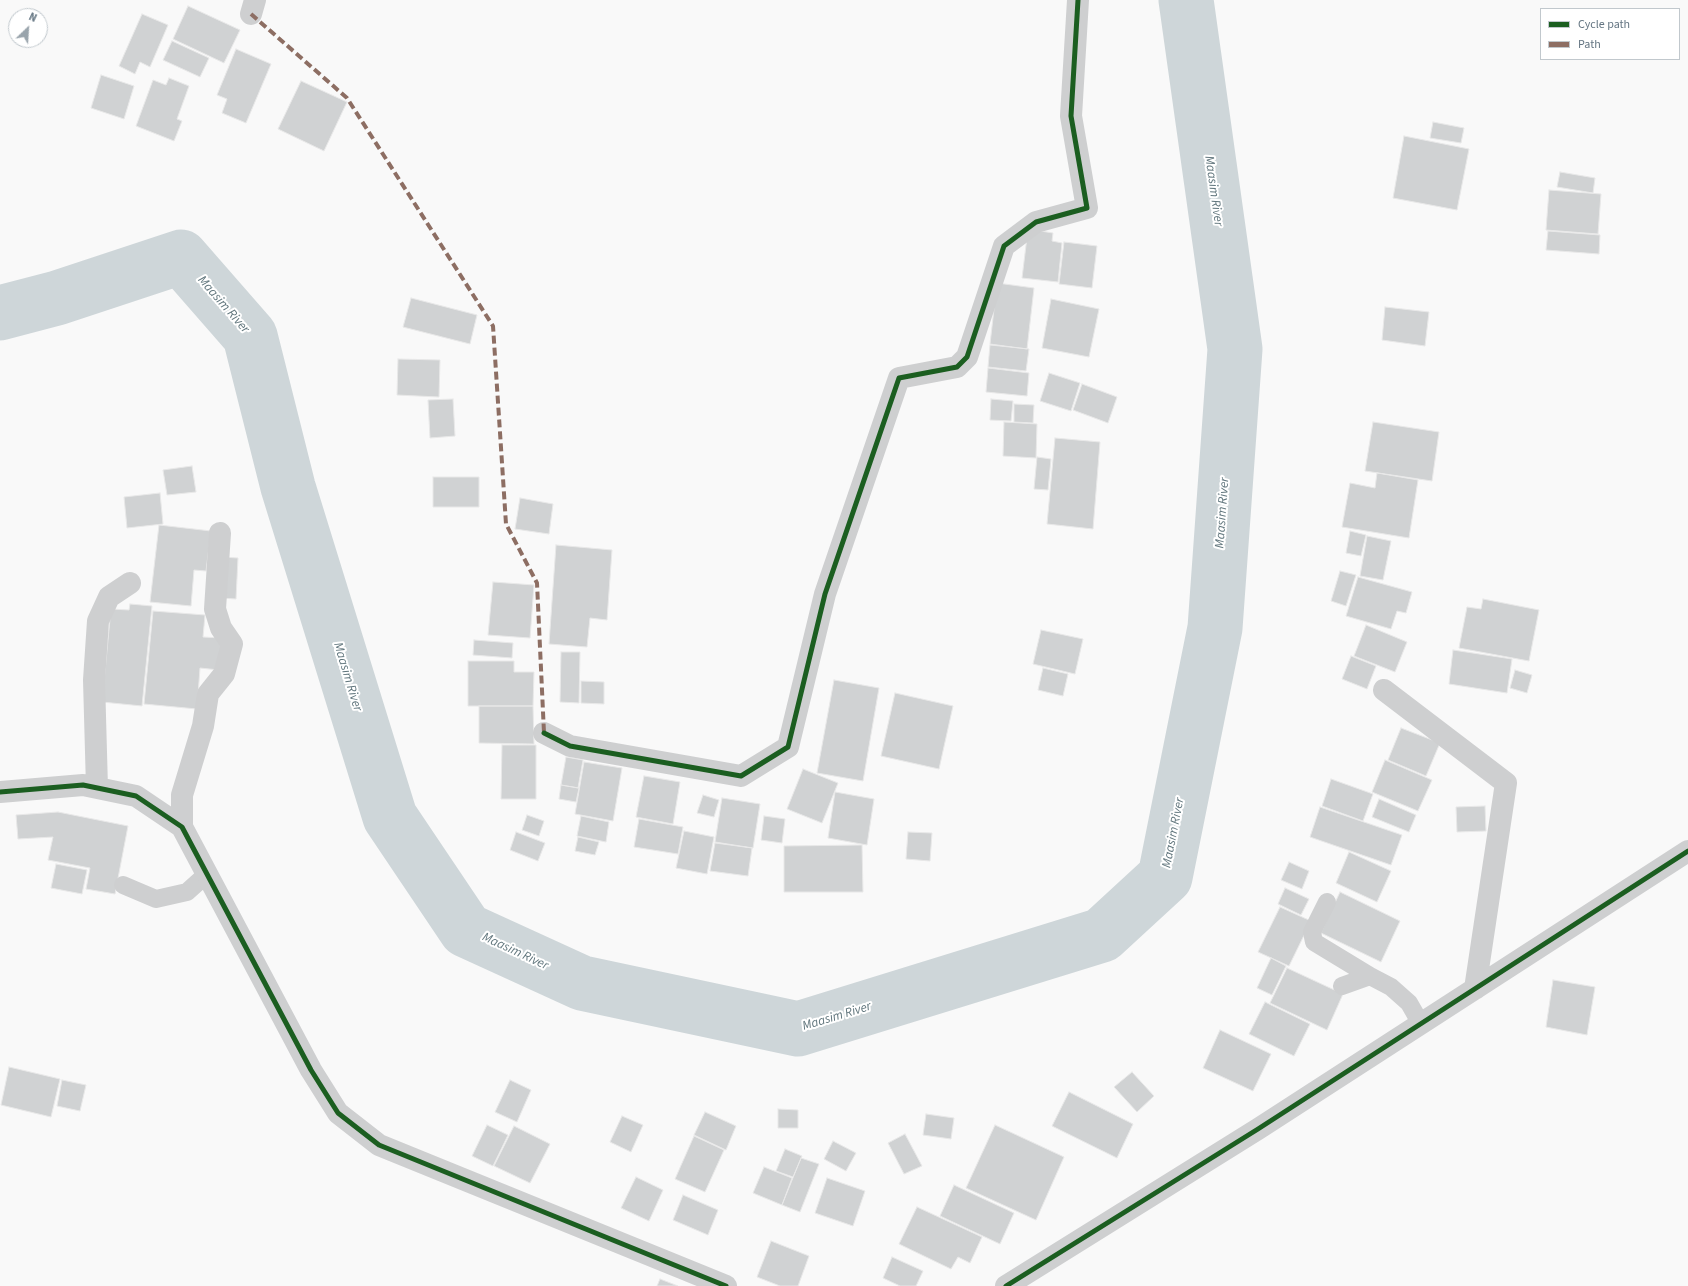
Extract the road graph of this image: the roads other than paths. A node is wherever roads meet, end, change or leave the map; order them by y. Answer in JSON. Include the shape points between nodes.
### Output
{"nodes":[{"id":1,"x":1078,"y":0,"type":"edge"},
{"id":2,"x":220,"y":534,"type":"dead end"},
{"id":3,"x":130,"y":583,"type":"dead end"},
{"id":4,"x":1384,"y":690,"type":"dead end"},
{"id":5,"x":544,"y":733,"type":"dead end"},
{"id":6,"x":97,"y":788,"type":"junction"},
{"id":7,"x":0,"y":792,"type":"edge"},
{"id":8,"x":182,"y":827,"type":"junction"},
{"id":9,"x":1688,"y":851,"type":"edge"},
{"id":10,"x":207,"y":874,"type":"junction"},
{"id":11,"x":123,"y":885,"type":"dead end"},
{"id":12,"x":1327,"y":902,"type":"dead end"},
{"id":13,"x":1370,"y":976,"type":"junction"},
{"id":14,"x":1342,"y":986,"type":"dead end"},
{"id":15,"x":1475,"y":989,"type":"junction"},
{"id":16,"x":1421,"y":1024,"type":"junction"},
{"id":17,"x":726,"y":1286,"type":"edge"},
{"id":18,"x":1006,"y":1286,"type":"edge"}],
"edges":[{"from":1,"to":5,"type":"street","via":[[1071,116],[1087,208],[1036,222],[1004,246],[967,357],[957,367],[899,378],[825,594],[788,747],[741,776],[570,746]]},
{"from":2,"to":8,"type":"street","via":[[215,609],[222,628],[232,644],[224,674],[208,694],[203,726],[182,795]]},
{"from":3,"to":6,"type":"street","via":[[109,597],[98,621],[94,680]]},
{"from":4,"to":15,"type":"street","via":[[1506,783]]},
{"from":6,"to":7,"type":"street","via":[[84,785]]},
{"from":6,"to":8,"type":"street","via":[[136,796]]},
{"from":8,"to":10,"type":"street"},
{"from":9,"to":15,"type":"street"},
{"from":10,"to":11,"type":"lane","via":[[187,892],[156,899]]},
{"from":10,"to":17,"type":"street","via":[[308,1063],[338,1113],[379,1145]]},
{"from":12,"to":13,"type":"lane","via":[[1312,932],[1314,942]]},
{"from":13,"to":14,"type":"lane"},
{"from":13,"to":16,"type":"lane","via":[[1391,987],[1409,1002]]},
{"from":15,"to":16,"type":"street"},
{"from":16,"to":18,"type":"street"}]}
